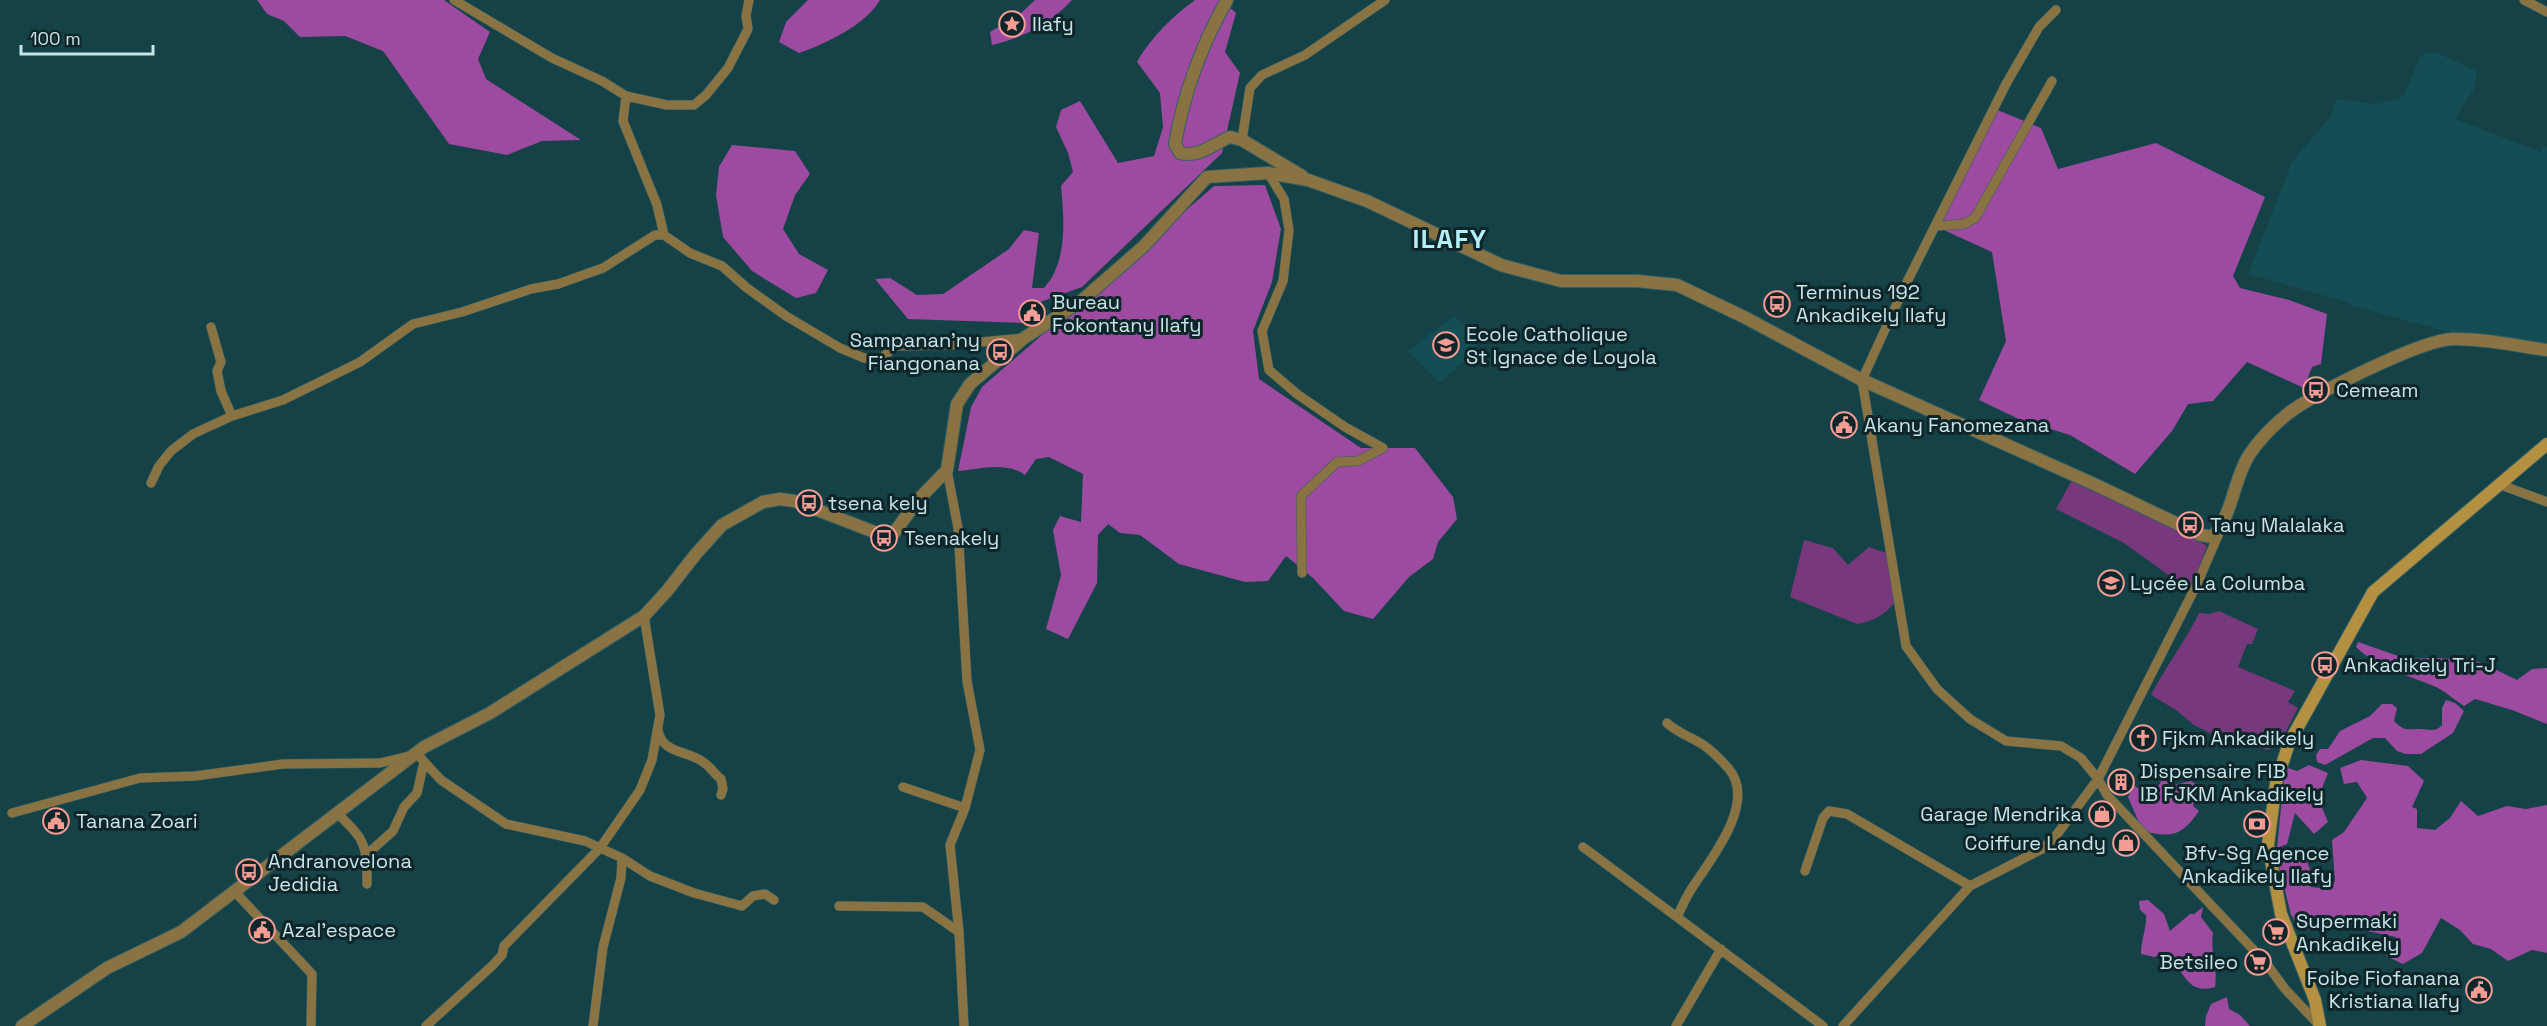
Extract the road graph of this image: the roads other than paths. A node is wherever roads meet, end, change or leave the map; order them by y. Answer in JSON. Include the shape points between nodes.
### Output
{"nodes":[{"id":1,"x":454,"y":0,"type":"edge"},
{"id":2,"x":749,"y":0,"type":"edge"},
{"id":3,"x":1227,"y":0,"type":"edge"},
{"id":4,"x":1385,"y":0,"type":"edge"},
{"id":5,"x":2524,"y":0,"type":"edge"},
{"id":6,"x":2056,"y":10,"type":"dead end"},
{"id":7,"x":2547,"y":12,"type":"edge"},
{"id":8,"x":2052,"y":81,"type":"dead end"},
{"id":9,"x":626,"y":96,"type":"junction"},
{"id":10,"x":1242,"y":140,"type":"junction"},
{"id":11,"x":1268,"y":173,"type":"junction"},
{"id":12,"x":1308,"y":180,"type":"junction"},
{"id":13,"x":1937,"y":226,"type":"junction"},
{"id":14,"x":664,"y":235,"type":"junction"},
{"id":15,"x":211,"y":327,"type":"dead end"},
{"id":16,"x":1024,"y":338,"type":"junction"},
{"id":17,"x":2547,"y":350,"type":"edge"},
{"id":18,"x":1862,"y":380,"type":"junction"},
{"id":19,"x":232,"y":416,"type":"junction"},
{"id":20,"x":2547,"y":444,"type":"edge"},
{"id":21,"x":947,"y":470,"type":"junction"},
{"id":22,"x":152,"y":483,"type":"dead end"},
{"id":23,"x":2501,"y":485,"type":"junction"},
{"id":24,"x":2547,"y":502,"type":"edge"},
{"id":25,"x":2221,"y":528,"type":"junction"},
{"id":26,"x":1302,"y":573,"type":"dead end"},
{"id":27,"x":644,"y":616,"type":"junction"},
{"id":28,"x":1667,"y":723,"type":"dead end"},
{"id":29,"x":657,"y":724,"type":"junction"},
{"id":30,"x":420,"y":758,"type":"junction"},
{"id":31,"x":2098,"y":779,"type":"junction"},
{"id":32,"x":903,"y":787,"type":"dead end"},
{"id":33,"x":721,"y":795,"type":"dead end"},
{"id":34,"x":965,"y":808,"type":"junction"},
{"id":35,"x":337,"y":812,"type":"junction"},
{"id":36,"x":12,"y":813,"type":"dead end"},
{"id":37,"x":1583,"y":847,"type":"dead end"},
{"id":38,"x":600,"y":848,"type":"junction"},
{"id":39,"x":365,"y":856,"type":"junction"},
{"id":40,"x":622,"y":858,"type":"junction"},
{"id":41,"x":1805,"y":871,"type":"dead end"},
{"id":42,"x":367,"y":884,"type":"dead end"},
{"id":43,"x":1970,"y":886,"type":"junction"},
{"id":44,"x":235,"y":892,"type":"junction"},
{"id":45,"x":774,"y":900,"type":"dead end"},
{"id":46,"x":839,"y":906,"type":"dead end"},
{"id":47,"x":1677,"y":916,"type":"junction"},
{"id":48,"x":959,"y":932,"type":"junction"},
{"id":49,"x":1720,"y":949,"type":"junction"},
{"id":50,"x":22,"y":1026,"type":"edge"},
{"id":51,"x":311,"y":1026,"type":"edge"},
{"id":52,"x":426,"y":1026,"type":"edge"},
{"id":53,"x":593,"y":1026,"type":"edge"},
{"id":54,"x":964,"y":1026,"type":"edge"},
{"id":55,"x":1676,"y":1026,"type":"edge"},
{"id":56,"x":1823,"y":1026,"type":"edge"},
{"id":57,"x":1843,"y":1026,"type":"edge"},
{"id":58,"x":2320,"y":1026,"type":"edge"}],
"edges":[{"from":1,"to":9,"type":"street"},
{"from":2,"to":9,"type":"street","via":[[748,29],[728,68],[694,105],[667,105]]},
{"from":3,"to":10,"type":"street","via":[[1200,51],[1175,144],[1180,153],[1190,155],[1230,136]]},
{"from":4,"to":10,"type":"street","via":[[1305,55],[1262,75],[1250,88]]},
{"from":5,"to":7,"type":"street"},
{"from":6,"to":13,"type":"street","via":[[2040,27],[2006,84]]},
{"from":8,"to":13,"type":"street","via":[[1975,218],[1964,224]]},
{"from":9,"to":14,"type":"street","via":[[623,121],[657,205]]},
{"from":10,"to":12,"type":"street"},
{"from":11,"to":12,"type":"street"},
{"from":11,"to":16,"type":"street","via":[[1207,177],[1144,246],[1080,302]]},
{"from":11,"to":26,"type":"street","via":[[1284,199],[1289,230],[1283,281],[1262,331],[1269,370],[1345,427],[1383,448],[1358,461],[1337,462],[1301,496]]},
{"from":12,"to":18,"type":"street","via":[[1366,201],[1502,265],[1561,280],[1677,285],[1744,316]]},
{"from":13,"to":18,"type":"street"},
{"from":14,"to":16,"type":"street","via":[[690,253],[722,266],[786,316],[864,358],[881,359],[895,346]]},
{"from":14,"to":19,"type":"street","via":[[655,235],[603,268],[413,324],[360,362],[283,400]]},
{"from":15,"to":19,"type":"street","via":[[221,362],[217,371],[221,391]]},
{"from":16,"to":21,"type":"street","via":[[970,384],[957,404]]},
{"from":17,"to":25,"type":"street","via":[[2452,339],[2429,344],[2317,396],[2289,413],[2250,454]]},
{"from":18,"to":25,"type":"street","via":[[2201,535],[2212,537]]},
{"from":18,"to":31,"type":"street","via":[[1906,646],[1937,690],[1970,718],[2006,741],[2061,746],[2081,758]]},
{"from":19,"to":22,"type":"street","via":[[193,434],[171,451]]},
{"from":20,"to":23,"type":"main road"},
{"from":21,"to":27,"type":"street","via":[[894,533],[875,533],[794,501],[780,499],[751,507],[722,525]]},
{"from":21,"to":34,"type":"street","via":[[958,528],[967,681],[980,750]]},
{"from":23,"to":24,"type":"street"},
{"from":23,"to":58,"type":"main road","via":[[2373,592],[2289,743],[2276,783],[2268,844],[2282,914],[2315,1000]]},
{"from":25,"to":31,"type":"street","via":[[2197,584]]},
{"from":27,"to":29,"type":"street","via":[[660,715]]},
{"from":27,"to":30,"type":"street","via":[[490,713],[424,747]]},
{"from":28,"to":47,"type":"street","via":[[1678,733],[1703,744],[1738,781],[1738,798],[1724,840]]},
{"from":29,"to":33,"type":"street","via":[[659,737],[667,748],[705,762],[721,779]]},
{"from":29,"to":38,"type":"street","via":[[652,760],[640,790]]},
{"from":30,"to":35,"type":"street"},
{"from":30,"to":36,"type":"street","via":[[380,763],[283,764],[195,776],[140,778]]},
{"from":30,"to":38,"type":"street","via":[[441,780],[506,824],[585,841]]},
{"from":30,"to":39,"type":"street","via":[[417,793],[404,807],[393,831]]},
{"from":31,"to":43,"type":"street","via":[[2043,849]]},
{"from":31,"to":58,"type":"street","via":[[2108,795]]},
{"from":32,"to":34,"type":"street"},
{"from":34,"to":48,"type":"street","via":[[950,845]]},
{"from":35,"to":39,"type":"street","via":[[357,833]]},
{"from":35,"to":44,"type":"street"},
{"from":37,"to":47,"type":"street"},
{"from":38,"to":40,"type":"street"},
{"from":38,"to":52,"type":"street","via":[[504,946],[493,965]]},
{"from":39,"to":42,"type":"street"},
{"from":40,"to":45,"type":"street","via":[[650,876],[694,893],[742,906],[753,896],[765,894]]},
{"from":40,"to":53,"type":"street","via":[[621,878],[603,947]]},
{"from":41,"to":43,"type":"street","via":[[1822,818],[1828,811],[1838,811]]},
{"from":43,"to":57,"type":"street"},
{"from":44,"to":50,"type":"street","via":[[181,932],[107,968]]},
{"from":44,"to":51,"type":"street","via":[[312,974]]},
{"from":46,"to":48,"type":"street","via":[[923,907]]},
{"from":47,"to":49,"type":"street"},
{"from":48,"to":54,"type":"street"},
{"from":49,"to":55,"type":"street"},
{"from":49,"to":56,"type":"street"}]}
